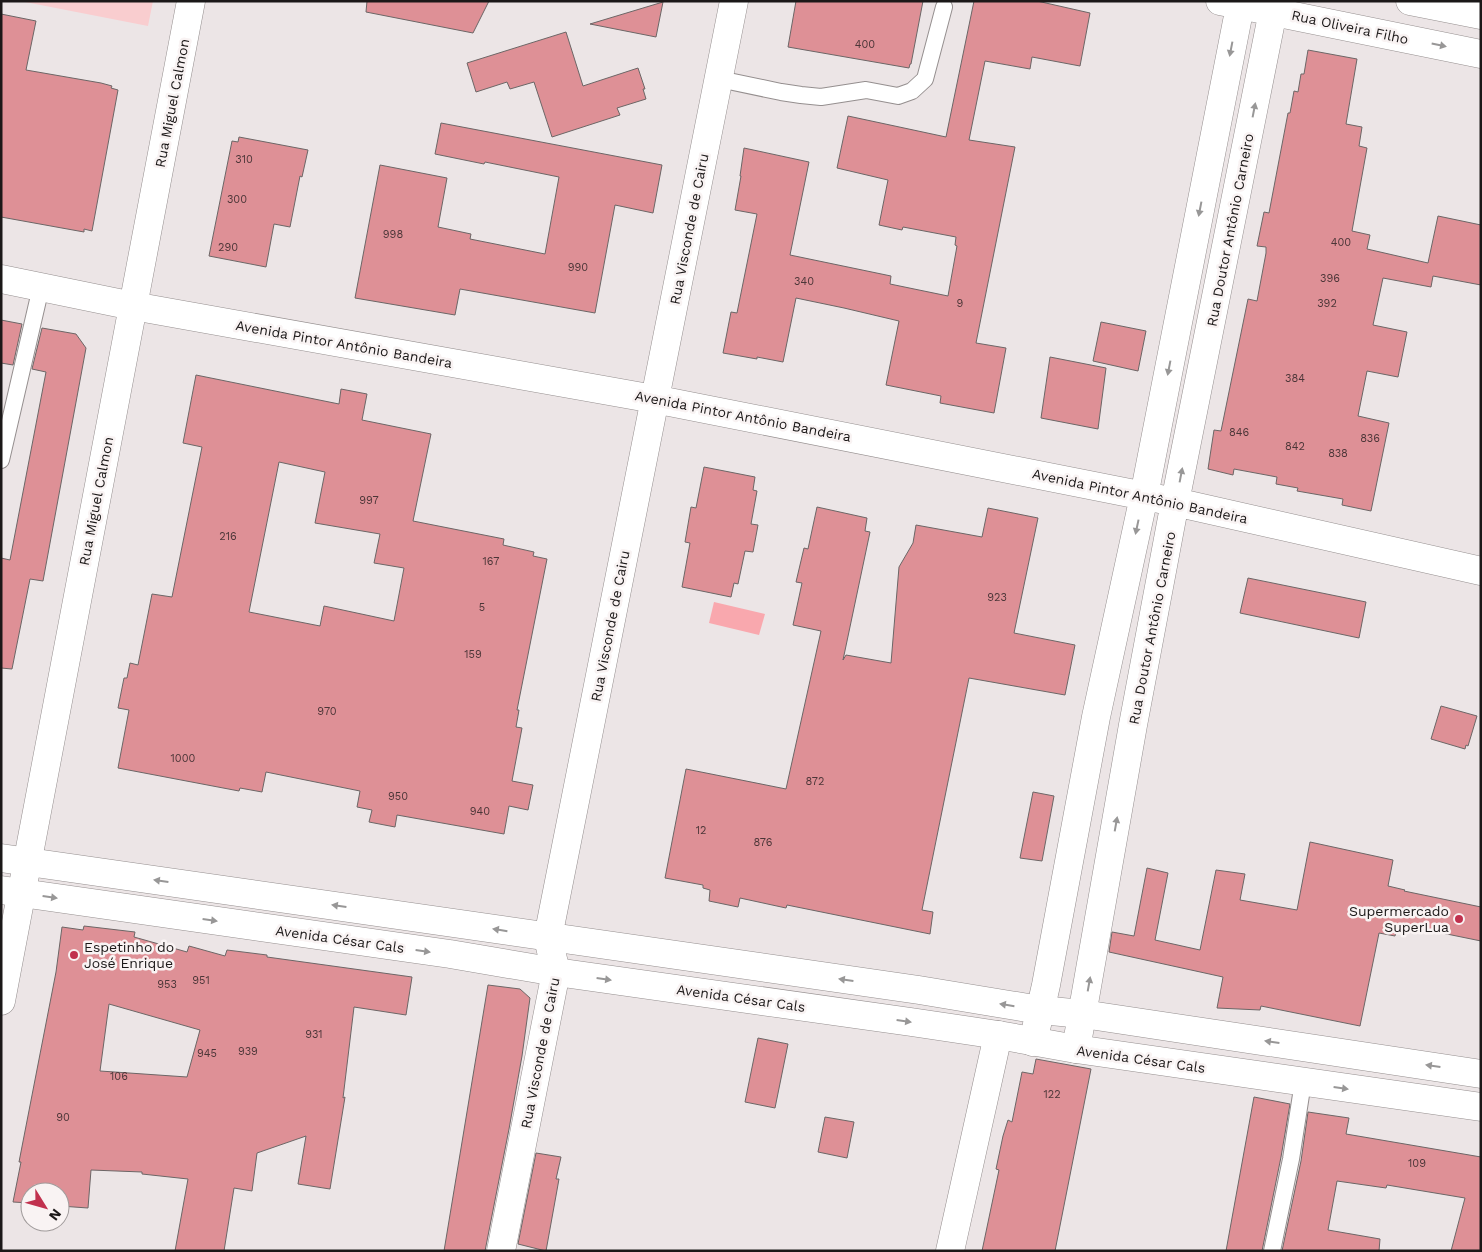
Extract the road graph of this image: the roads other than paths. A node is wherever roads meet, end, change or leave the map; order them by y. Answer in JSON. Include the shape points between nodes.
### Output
{"nodes":[{"id":1,"x":191,"y":1,"type":"edge"},
{"id":2,"x":734,"y":1,"type":"edge"},
{"id":3,"x":1410,"y":1,"type":"edge"},
{"id":4,"x":1233,"y":3,"type":"edge"},
{"id":5,"x":1274,"y":6,"type":"edge"},
{"id":6,"x":944,"y":7,"type":"dead end"},
{"id":7,"x":1481,"y":15,"type":"edge"},
{"id":8,"x":1481,"y":54,"type":"edge"},
{"id":9,"x":719,"y":79,"type":"junction"},
{"id":10,"x":1,"y":279,"type":"edge"},
{"id":11,"x":42,"y":287,"type":"junction"},
{"id":12,"x":133,"y":306,"type":"junction"},
{"id":13,"x":654,"y":398,"type":"junction"},
{"id":14,"x":1,"y":460,"type":"edge"},
{"id":15,"x":1144,"y":496,"type":"junction"},
{"id":16,"x":1175,"y":502,"type":"junction"},
{"id":17,"x":1481,"y":571,"type":"edge"},
{"id":18,"x":1096,"y":717,"type":"junction"},
{"id":19,"x":1133,"y":725,"type":"junction"},
{"id":20,"x":14,"y":860,"type":"edge"},
{"id":21,"x":11,"y":892,"type":"edge"},
{"id":22,"x":548,"y":938,"type":"junction"},
{"id":23,"x":556,"y":972,"type":"junction"},
{"id":24,"x":1,"y":1001,"type":"edge"},
{"id":25,"x":1040,"y":1010,"type":"junction"},
{"id":26,"x":1083,"y":1014,"type":"junction"},
{"id":27,"x":998,"y":1035,"type":"junction"},
{"id":28,"x":1033,"y":1042,"type":"junction"},
{"id":29,"x":1076,"y":1049,"type":"junction"},
{"id":30,"x":1481,"y":1074,"type":"edge"},
{"id":31,"x":1303,"y":1082,"type":"junction"},
{"id":32,"x":1481,"y":1107,"type":"edge"},
{"id":33,"x":502,"y":1251,"type":"edge"},
{"id":34,"x":950,"y":1251,"type":"edge"},
{"id":35,"x":1272,"y":1251,"type":"edge"}],
"edges":[{"from":1,"to":12,"type":"street","name":"Rua Miguel Calmon"},
{"from":2,"to":9,"type":"street","name":"Rua Visconde de Cairu"},
{"from":3,"to":7,"type":"street"},
{"from":4,"to":5,"type":"street","name":"Rua Oliveira Filho"},
{"from":4,"to":15,"type":"street","one_way":true},
{"from":5,"to":8,"type":"street","name":"Rua Oliveira Filho","one_way":true},
{"from":16,"to":5,"type":"street","name":"Rua Doutor Antônio Carneiro","one_way":true},
{"from":6,"to":9,"type":"lane","via":[[925,79],[912,91],[898,96],[866,90],[814,96]]},
{"from":9,"to":13,"type":"street","name":"Rua Visconde de Cairu"},
{"from":10,"to":11,"type":"street","name":"Avenida Pintor Antônio Bandeira"},
{"from":11,"to":12,"type":"street","name":"Avenida Pintor Antônio Bandeira"},
{"from":11,"to":14,"type":"lane"},
{"from":12,"to":13,"type":"street","name":"Avenida Pintor Antônio Bandeira"},
{"from":12,"to":20,"type":"street","name":"Rua Miguel Calmon"},
{"from":13,"to":15,"type":"street","name":"Avenida Pintor Antônio Bandeira"},
{"from":13,"to":22,"type":"street","name":"Rua Visconde de Cairu"},
{"from":15,"to":16,"type":"street","name":"Avenida Pintor Antônio Bandeira"},
{"from":15,"to":18,"type":"street","one_way":true},
{"from":16,"to":17,"type":"street","name":"Avenida Pintor Antônio Bandeira"},
{"from":16,"to":19,"type":"street","name":"Rua Doutor Antônio Carneiro"},
{"from":18,"to":19,"type":"street"},
{"from":18,"to":25,"type":"street"},
{"from":26,"to":19,"type":"street","name":"Rua Doutor Antônio Carneiro","one_way":true},
{"from":20,"to":21,"type":"street","name":"Rua Miguel Calmon"},
{"from":22,"to":20,"type":"street","one_way":true},
{"from":21,"to":23,"type":"street","name":"Avenida César Cals","one_way":true},
{"from":21,"to":24,"type":"street","name":"Rua Miguel Calmon"},
{"from":22,"to":23,"type":"street","name":"Rua Visconde de Cairu"},
{"from":25,"to":22,"type":"street","one_way":true},
{"from":23,"to":27,"type":"street","name":"Avenida César Cals","one_way":true},
{"from":23,"to":33,"type":"street","name":"Rua Visconde de Cairu"},
{"from":25,"to":26,"type":"street"},
{"from":25,"to":28,"type":"street"},
{"from":26,"to":29,"type":"street","name":"Rua Doutor Antônio Carneiro"},
{"from":30,"to":26,"type":"street","one_way":true},
{"from":27,"to":28,"type":"street","name":"Avenida César Cals"},
{"from":27,"to":34,"type":"street"},
{"from":28,"to":29,"type":"street","name":"Avenida César Cals"},
{"from":29,"to":31,"type":"street","name":"Avenida César Cals"},
{"from":31,"to":32,"type":"street","name":"Avenida César Cals","one_way":true},
{"from":31,"to":35,"type":"lane"}]}
